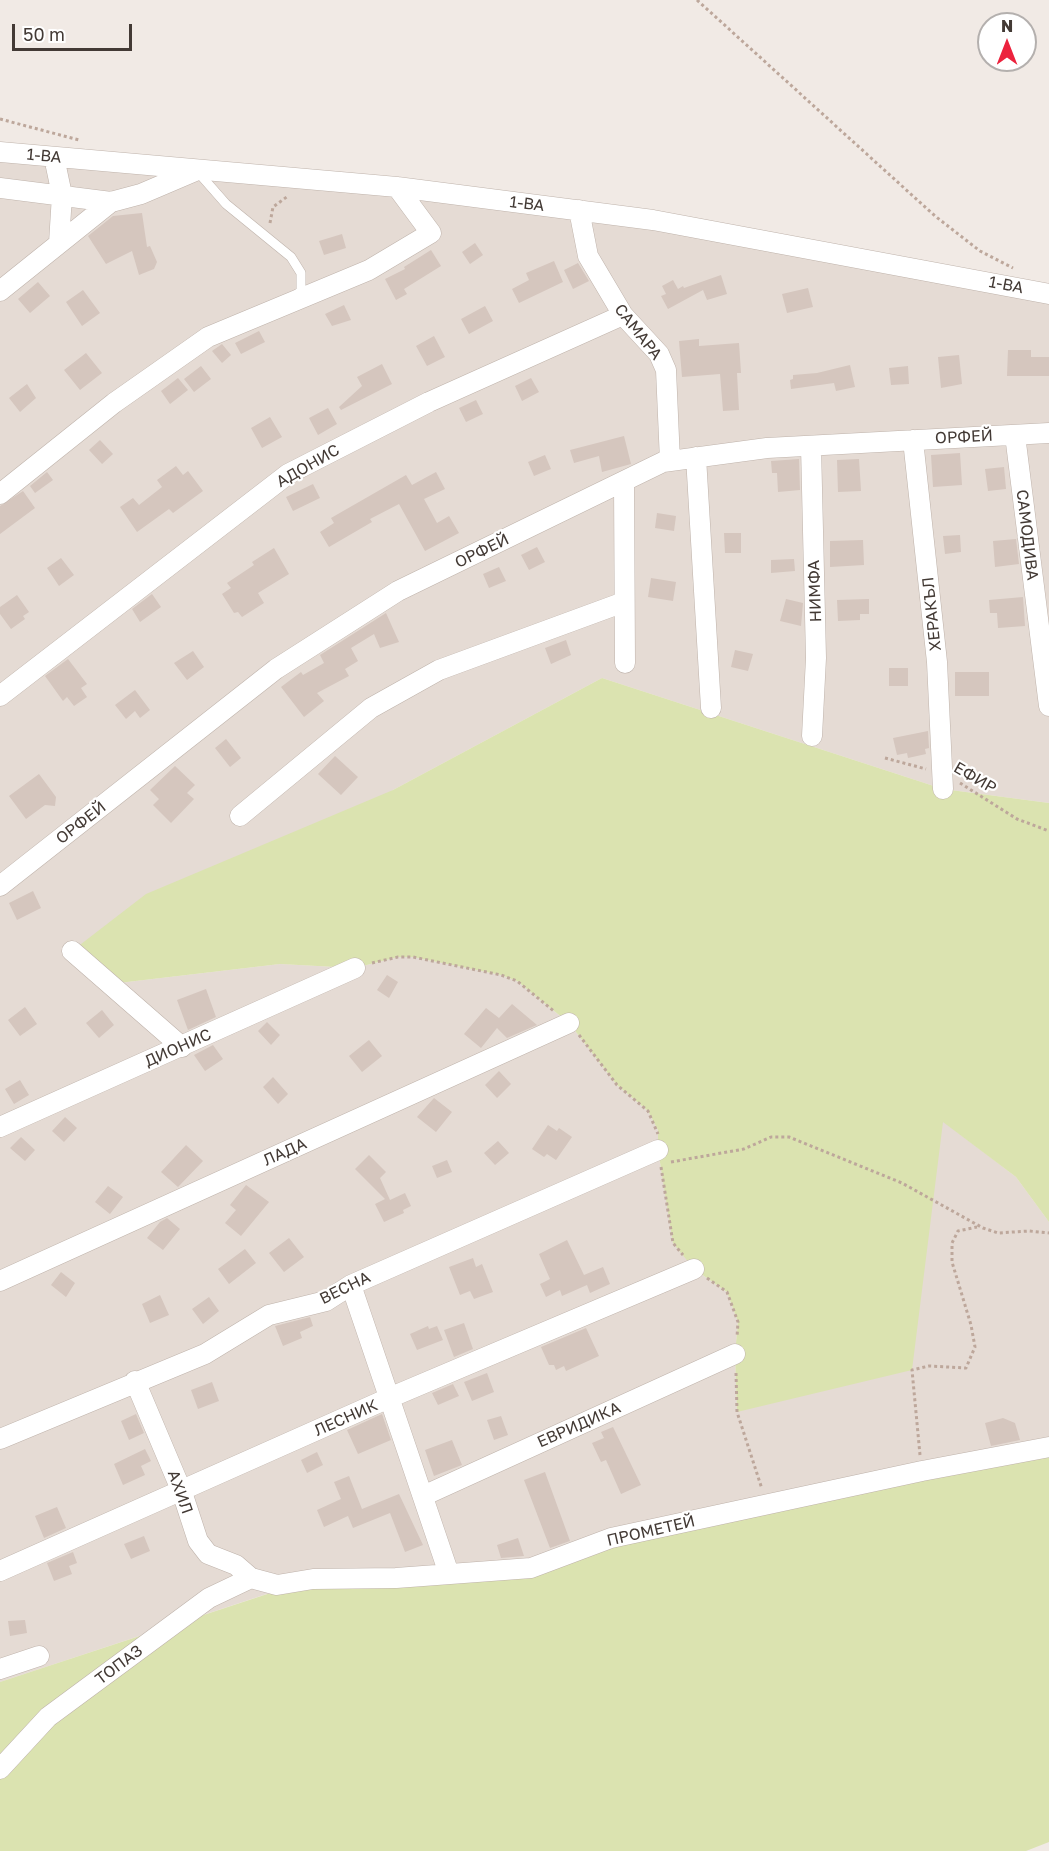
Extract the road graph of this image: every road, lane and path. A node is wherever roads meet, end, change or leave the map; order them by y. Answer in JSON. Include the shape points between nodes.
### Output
{"nodes":[{"id":1,"x":697,"y":0,"type":"edge"},
{"id":2,"x":0,"y":152,"type":"edge"},
{"id":3,"x":54,"y":157,"type":"junction"},
{"id":4,"x":197,"y":171,"type":"junction"},
{"id":5,"x":397,"y":187,"type":"junction"},
{"id":6,"x":0,"y":188,"type":"edge"},
{"id":7,"x":62,"y":195,"type":"junction"},
{"id":8,"x":299,"y":195,"type":"dead end"},
{"id":9,"x":111,"y":202,"type":"junction"},
{"id":10,"x":579,"y":210,"type":"junction"},
{"id":11,"x":59,"y":243,"type":"junction"},
{"id":12,"x":280,"y":249,"type":"junction"},
{"id":13,"x":1024,"y":288,"type":"junction"},
{"id":14,"x":0,"y":291,"type":"edge"},
{"id":15,"x":1049,"y":294,"type":"edge"},
{"id":16,"x":279,"y":309,"type":"junction"},
{"id":17,"x":623,"y":315,"type":"junction"},
{"id":18,"x":1049,"y":433,"type":"edge"},
{"id":19,"x":1015,"y":435,"type":"junction"},
{"id":20,"x":913,"y":440,"type":"junction"},
{"id":21,"x":811,"y":446,"type":"junction"},
{"id":22,"x":696,"y":457,"type":"junction"},
{"id":23,"x":670,"y":460,"type":"junction"},
{"id":24,"x":624,"y":482,"type":"junction"},
{"id":25,"x":0,"y":494,"type":"edge"},
{"id":26,"x":624,"y":602,"type":"junction"},
{"id":27,"x":625,"y":663,"type":"dead end"},
{"id":28,"x":0,"y":696,"type":"edge"},
{"id":29,"x":1049,"y":706,"type":"edge"},
{"id":30,"x":711,"y":708,"type":"dead end"},
{"id":31,"x":812,"y":736,"type":"dead end"},
{"id":32,"x":885,"y":758,"type":"dead end"},
{"id":33,"x":942,"y":781,"type":"junction"},
{"id":34,"x":240,"y":816,"type":"dead end"},
{"id":35,"x":1049,"y":831,"type":"edge"},
{"id":36,"x":0,"y":886,"type":"edge"},
{"id":37,"x":72,"y":951,"type":"dead end"},
{"id":38,"x":355,"y":968,"type":"dead end"},
{"id":39,"x":569,"y":1023,"type":"dead end"},
{"id":40,"x":182,"y":1047,"type":"junction"},
{"id":41,"x":0,"y":1127,"type":"edge"},
{"id":42,"x":659,"y":1157,"type":"joint"},
{"id":43,"x":982,"y":1228,"type":"junction"},
{"id":44,"x":1049,"y":1233,"type":"edge"},
{"id":45,"x":694,"y":1269,"type":"dead end"},
{"id":46,"x":0,"y":1281,"type":"edge"},
{"id":47,"x":351,"y":1285,"type":"junction"},
{"id":48,"x":735,"y":1354,"type":"dead end"},
{"id":49,"x":135,"y":1381,"type":"junction"},
{"id":50,"x":389,"y":1398,"type":"junction"},
{"id":51,"x":0,"y":1438,"type":"edge"},
{"id":52,"x":1049,"y":1447,"type":"edge"},
{"id":53,"x":922,"y":1471,"type":"junction"},
{"id":54,"x":182,"y":1492,"type":"junction"},
{"id":55,"x":423,"y":1496,"type":"junction"},
{"id":56,"x":0,"y":1571,"type":"edge"},
{"id":57,"x":449,"y":1574,"type":"junction"},
{"id":58,"x":251,"y":1578,"type":"junction"},
{"id":59,"x":39,"y":1656,"type":"dead end"},
{"id":60,"x":0,"y":1669,"type":"edge"},
{"id":61,"x":0,"y":1769,"type":"edge"}],
"edges":[{"from":1,"to":13,"type":"path","via":[[936,216],[980,251],[1014,269]]},
{"from":2,"to":3,"type":"street","name":"1-ВА"},
{"from":3,"to":4,"type":"street","name":"1-ВА"},
{"from":3,"to":7,"type":"street"},
{"from":4,"to":5,"type":"street","name":"1-ВА"},
{"from":4,"to":9,"type":"street"},
{"from":4,"to":12,"type":"lane","via":[[225,204]]},
{"from":5,"to":10,"type":"street","name":"1-ВА"},
{"from":5,"to":16,"type":"street","via":[[431,233],[369,270]]},
{"from":6,"to":7,"type":"street"},
{"from":7,"to":9,"type":"street"},
{"from":7,"to":11,"type":"street"},
{"from":8,"to":12,"type":"path","via":[[289,195],[273,207],[269,220]]},
{"from":9,"to":11,"type":"street"},
{"from":10,"to":13,"type":"street","name":"1-ВА"},
{"from":10,"to":17,"type":"street","name":"САМАРА","via":[[588,256]]},
{"from":11,"to":14,"type":"street"},
{"from":12,"to":16,"type":"lane","via":[[291,257],[301,273],[301,291]]},
{"from":13,"to":15,"type":"street","name":"1-ВА"},
{"from":16,"to":25,"type":"street","via":[[208,337],[114,403]]},
{"from":17,"to":23,"type":"street","name":"САМАРА","via":[[659,354],[666,370]]},
{"from":17,"to":28,"type":"street","name":"АДОНИС","via":[[429,402],[288,474]]},
{"from":18,"to":19,"type":"street","name":"ОРФЕЙ"},
{"from":19,"to":20,"type":"street","name":"ОРФЕЙ"},
{"from":19,"to":29,"type":"street","name":"САМОДИВА"},
{"from":20,"to":21,"type":"street","name":"ОРФЕЙ"},
{"from":20,"to":33,"type":"street","name":"ХЕРАКЪЛ","via":[[938,662]]},
{"from":21,"to":22,"type":"street","name":"ОРФЕЙ"},
{"from":21,"to":31,"type":"street","name":"НИМФА","via":[[816,657]]},
{"from":22,"to":23,"type":"street","name":"ОРФЕЙ"},
{"from":22,"to":30,"type":"street"},
{"from":23,"to":24,"type":"street","name":"ОРФЕЙ"},
{"from":24,"to":26,"type":"street"},
{"from":24,"to":36,"type":"street","name":"ОРФЕЙ","via":[[398,591],[276,669]]},
{"from":26,"to":27,"type":"street"},
{"from":26,"to":34,"type":"street","via":[[439,670],[371,708]]},
{"from":32,"to":33,"type":"path","name":"ЕФИР"},
{"from":33,"to":35,"type":"path","name":"ЕФИР"},
{"from":37,"to":40,"type":"street"},
{"from":38,"to":40,"type":"street","name":"ДИОНИС"},
{"from":39,"to":46,"type":"street","name":"ЛАДА"},
{"from":40,"to":41,"type":"street","name":"ДИОНИС"},
{"from":42,"to":43,"type":"path","via":[[744,1149],[771,1137],[789,1137],[902,1183]]},
{"from":42,"to":47,"type":"street","name":"ВЕСНА"},
{"from":43,"to":44,"type":"path","via":[[998,1233]]},
{"from":43,"to":53,"type":"path","via":[[958,1231],[952,1243],[952,1263],[975,1347],[966,1368],[929,1366],[912,1370]]},
{"from":45,"to":50,"type":"street","name":"ЛЕСНИК"},
{"from":47,"to":49,"type":"street","name":"ВЕСНА","via":[[326,1300],[269,1315],[205,1354]]},
{"from":47,"to":50,"type":"street"},
{"from":48,"to":55,"type":"street","name":"ЕВРИДИКА"},
{"from":49,"to":51,"type":"street","name":"ВЕСНА"},
{"from":49,"to":54,"type":"street","name":"АХИЛ"},
{"from":50,"to":54,"type":"street","name":"ЛЕСНИК"},
{"from":50,"to":55,"type":"street"},
{"from":52,"to":53,"type":"street","name":"ПРОМЕТЕЙ"},
{"from":53,"to":57,"type":"street","name":"ПРОМЕТЕЙ","via":[[611,1538],[531,1568]]},
{"from":54,"to":56,"type":"street","name":"ЛЕСНИК"},
{"from":54,"to":58,"type":"street","name":"АХИЛ","via":[[198,1541],[208,1554],[237,1564]]},
{"from":55,"to":57,"type":"street"},
{"from":57,"to":58,"type":"street","name":"ПРОМЕТЕЙ","via":[[312,1579],[277,1585]]},
{"from":58,"to":61,"type":"street","name":"ТОПАЗ","via":[[209,1598],[48,1717]]},
{"from":59,"to":60,"type":"street"}]}
